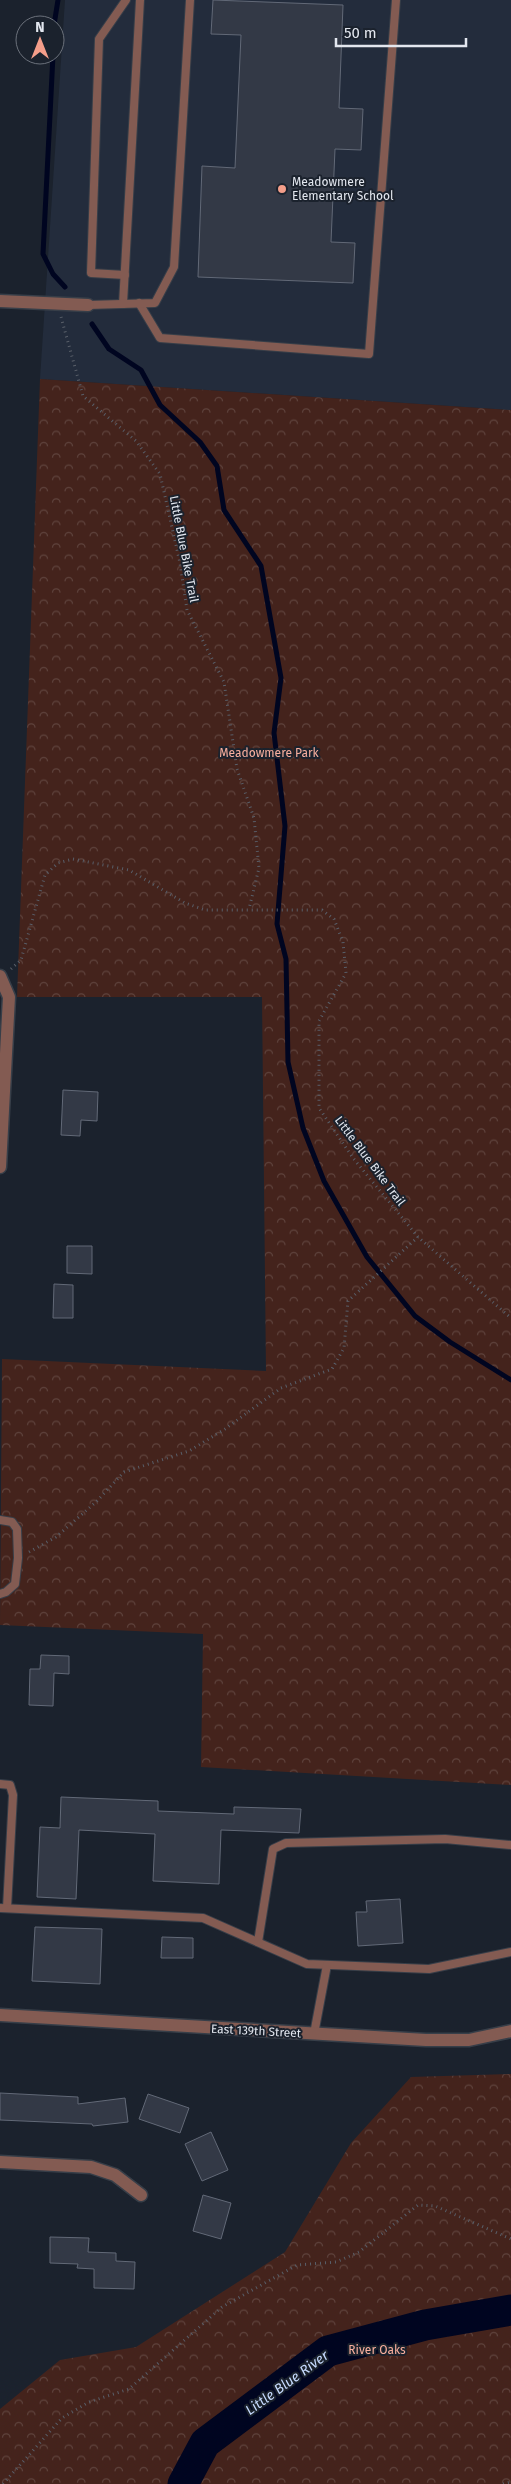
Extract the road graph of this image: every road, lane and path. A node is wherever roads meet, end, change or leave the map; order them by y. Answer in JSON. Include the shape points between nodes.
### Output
{"nodes":[{"id":1,"x":126,"y":0,"type":"edge"},
{"id":2,"x":140,"y":0,"type":"edge"},
{"id":3,"x":190,"y":0,"type":"edge"},
{"id":4,"x":396,"y":0,"type":"edge"},
{"id":5,"x":125,"y":275,"type":"junction"},
{"id":6,"x":0,"y":301,"type":"edge"},
{"id":7,"x":139,"y":303,"type":"junction"},
{"id":8,"x":57,"y":304,"type":"junction"},
{"id":9,"x":123,"y":304,"type":"junction"},
{"id":10,"x":88,"y":305,"type":"joint"},
{"id":11,"x":249,"y":909,"type":"junction"},
{"id":12,"x":1,"y":976,"type":"edge"},
{"id":13,"x":0,"y":1167,"type":"edge"},
{"id":14,"x":418,"y":1237,"type":"junction"},
{"id":15,"x":511,"y":1318,"type":"edge"},
{"id":16,"x":0,"y":1520,"type":"edge"},
{"id":17,"x":18,"y":1558,"type":"junction"},
{"id":18,"x":0,"y":1594,"type":"edge"},
{"id":19,"x":0,"y":1784,"type":"edge"},
{"id":20,"x":511,"y":1845,"type":"edge"},
{"id":21,"x":4,"y":1908,"type":"edge"},
{"id":22,"x":258,"y":1942,"type":"junction"},
{"id":23,"x":511,"y":1952,"type":"edge"},
{"id":24,"x":327,"y":1965,"type":"junction"},
{"id":25,"x":0,"y":2015,"type":"edge"},
{"id":26,"x":511,"y":2031,"type":"edge"},
{"id":27,"x":314,"y":2034,"type":"junction"},
{"id":28,"x":0,"y":2162,"type":"edge"},
{"id":29,"x":141,"y":2195,"type":"dead end"},
{"id":30,"x":511,"y":2239,"type":"edge"},
{"id":31,"x":511,"y":2482,"type":"edge"},
{"id":32,"x":3,"y":2484,"type":"edge"},
{"id":33,"x":503,"y":2484,"type":"edge"}],
"edges":[{"from":1,"to":5,"type":"lane","via":[[99,39],[91,273]]},
{"from":2,"to":5,"type":"lane"},
{"from":3,"to":7,"type":"lane","via":[[174,267],[155,303]]},
{"from":4,"to":7,"type":"lane","via":[[369,354],[160,338]]},
{"from":5,"to":9,"type":"lane"},
{"from":6,"to":8,"type":"street"},
{"from":7,"to":9,"type":"lane"},
{"from":8,"to":10,"type":"street"},
{"from":8,"to":11,"type":"path","name":"Little Blue Bike Trail","via":[[83,396],[136,440],[160,474],[187,610],[224,682],[237,769],[254,818],[259,868]]},
{"from":9,"to":10,"type":"lane"},
{"from":11,"to":12,"type":"path","name":"Little Blue Bike Trail","via":[[205,910],[185,903],[129,870],[93,861],[65,861],[58,863],[46,875],[21,960]]},
{"from":11,"to":14,"type":"path","name":"Little Blue Bike Trail","via":[[322,910],[334,919],[343,942],[346,973],[319,1020],[319,1108],[353,1158]]},
{"from":12,"to":13,"type":"street","via":[[9,997]]},
{"from":14,"to":15,"type":"path","name":"Little Blue Bike Trail"},
{"from":14,"to":17,"type":"path","via":[[348,1301],[344,1348],[332,1369],[281,1388],[189,1451],[124,1472],[56,1537]]},
{"from":16,"to":17,"type":"lane","via":[[12,1522],[17,1529]]},
{"from":17,"to":18,"type":"lane","via":[[15,1584]]},
{"from":19,"to":21,"type":"lane","via":[[10,1785],[13,1795]]},
{"from":20,"to":22,"type":"lane","via":[[445,1839],[286,1843],[273,1849]]},
{"from":21,"to":22,"type":"lane","via":[[203,1918]]},
{"from":22,"to":24,"type":"lane","via":[[307,1964]]},
{"from":23,"to":24,"type":"lane","via":[[430,1969]]},
{"from":24,"to":27,"type":"lane"},
{"from":25,"to":27,"type":"street","name":"East 139th Street"},
{"from":26,"to":27,"type":"street","name":"East 139th Street","via":[[468,2040]]},
{"from":28,"to":29,"type":"street","via":[[91,2167],[115,2174]]},
{"from":30,"to":32,"type":"path","via":[[435,2206],[418,2205],[359,2252],[336,2262],[296,2265],[222,2307],[129,2389],[90,2402],[62,2418]]},
{"from":31,"to":33,"type":"path"}]}
